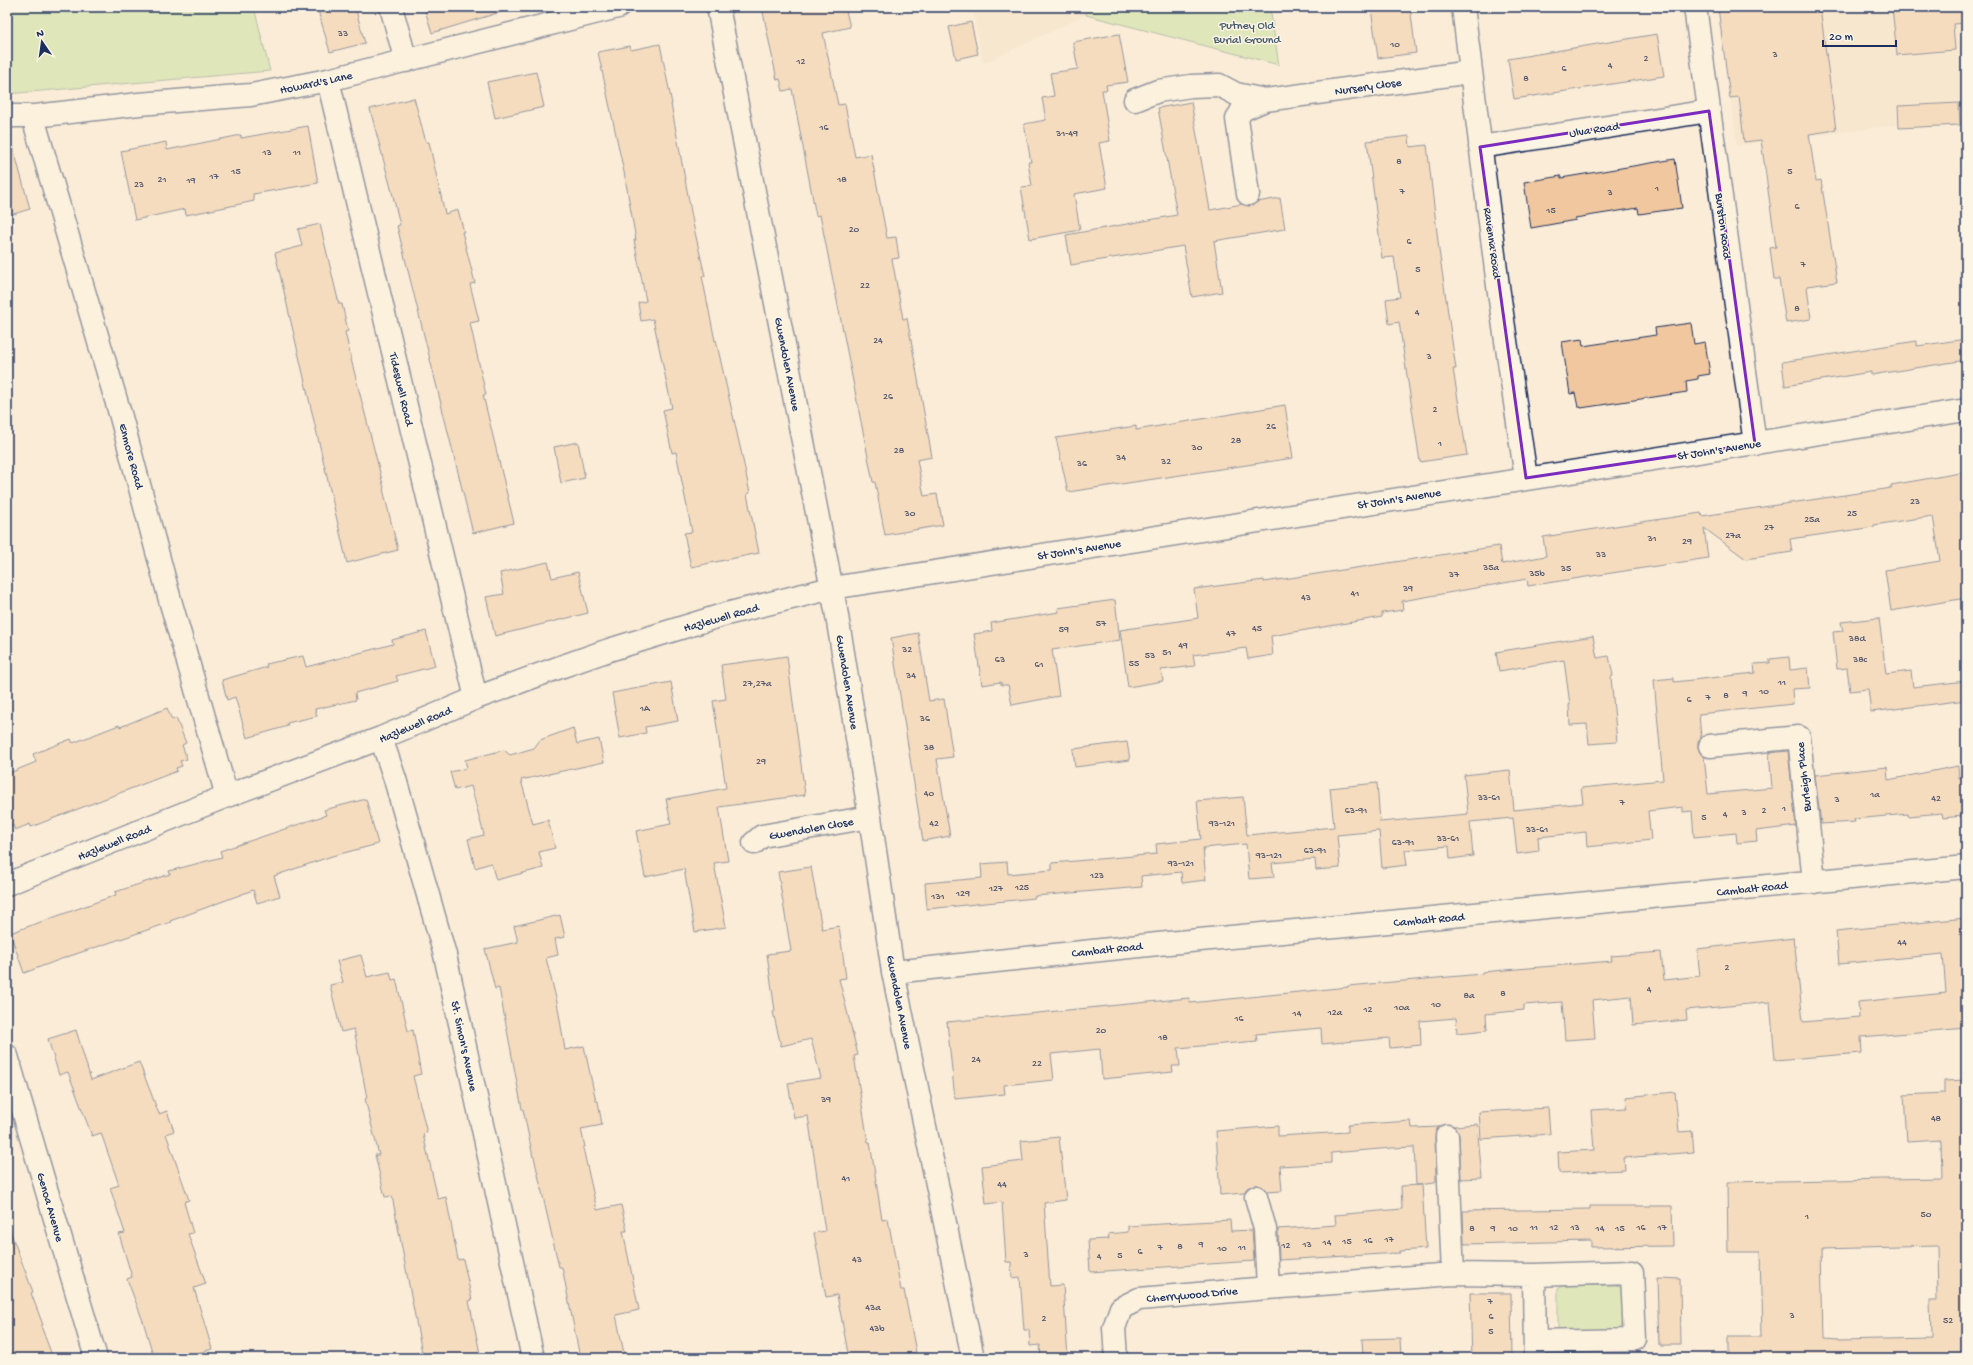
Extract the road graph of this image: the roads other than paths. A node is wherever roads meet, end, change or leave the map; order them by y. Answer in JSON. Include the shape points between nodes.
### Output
{"nodes":[{"id":1,"x":390,"y":7,"type":"edge"},
{"id":2,"x":618,"y":7,"type":"edge"},
{"id":3,"x":718,"y":7,"type":"edge"},
{"id":4,"x":1463,"y":7,"type":"edge"},
{"id":5,"x":1695,"y":7,"type":"edge"},
{"id":6,"x":406,"y":61,"type":"junction"},
{"id":7,"x":1471,"y":72,"type":"junction"},
{"id":8,"x":328,"y":80,"type":"junction"},
{"id":9,"x":1135,"y":100,"type":"dead end"},
{"id":10,"x":1265,"y":100,"type":"junction"},
{"id":11,"x":1709,"y":112,"type":"junction"},
{"id":12,"x":7,"y":116,"type":"edge"},
{"id":13,"x":35,"y":116,"type":"junction"},
{"id":14,"x":1480,"y":147,"type":"junction"},
{"id":15,"x":1248,"y":194,"type":"dead end"},
{"id":16,"x":1966,"y":410,"type":"edge"},
{"id":17,"x":1755,"y":444,"type":"junction"},
{"id":18,"x":1526,"y":478,"type":"junction"},
{"id":19,"x":832,"y":588,"type":"junction"},
{"id":20,"x":476,"y":698,"type":"junction"},
{"id":21,"x":381,"y":738,"type":"junction"},
{"id":22,"x":1710,"y":746,"type":"dead end"},
{"id":23,"x":227,"y":796,"type":"junction"},
{"id":24,"x":870,"y":817,"type":"junction"},
{"id":25,"x":754,"y":843,"type":"dead end"},
{"id":26,"x":1966,"y":867,"type":"edge"},
{"id":27,"x":1814,"y":882,"type":"junction"},
{"id":28,"x":7,"y":884,"type":"edge"},
{"id":29,"x":893,"y":972,"type":"junction"},
{"id":30,"x":7,"y":1056,"type":"edge"},
{"id":31,"x":1447,"y":1136,"type":"dead end"},
{"id":32,"x":1256,"y":1197,"type":"dead end"},
{"id":33,"x":1453,"y":1274,"type":"junction"},
{"id":34,"x":1534,"y":1275,"type":"junction"},
{"id":35,"x":1268,"y":1288,"type":"junction"},
{"id":36,"x":1536,"y":1350,"type":"edge"},
{"id":37,"x":96,"y":1358,"type":"edge"},
{"id":38,"x":533,"y":1358,"type":"edge"},
{"id":39,"x":973,"y":1358,"type":"edge"},
{"id":40,"x":1116,"y":1358,"type":"edge"}],
"edges":[{"from":1,"to":6,"type":"street"},
{"from":2,"to":6,"type":"street","name":"Howard's Lane"},
{"from":3,"to":19,"type":"street","name":"Gwendolen Avenue"},
{"from":4,"to":7,"type":"street","name":"Ravenna Road"},
{"from":5,"to":11,"type":"street","name":"Burston Road"},
{"from":6,"to":8,"type":"street","name":"Howard's Lane"},
{"from":7,"to":10,"type":"street","name":"Nursery Close"},
{"from":7,"to":14,"type":"street","name":"Ravenna Road"},
{"from":8,"to":13,"type":"street","name":"Howard's Lane","via":[[251,95]]},
{"from":8,"to":20,"type":"street","name":"Tideswell Road"},
{"from":9,"to":10,"type":"street","name":"Nursery Close","via":[[1158,91],[1191,86],[1219,86],[1236,94]]},
{"from":10,"to":15,"type":"street","name":"Nursery Close","via":[[1242,110],[1236,119]]},
{"from":11,"to":14,"type":"street","name":"Ulva Road"},
{"from":11,"to":17,"type":"street","name":"Burston Road"},
{"from":12,"to":13,"type":"street","name":"Howard's Lane"},
{"from":13,"to":23,"type":"street","name":"Enmore Road","via":[[36,128],[121,416],[170,600]]},
{"from":14,"to":18,"type":"street","name":"Ravenna Road"},
{"from":16,"to":17,"type":"street","name":"St John's Avenue"},
{"from":17,"to":18,"type":"street","name":"St John's Avenue"},
{"from":18,"to":19,"type":"street","name":"St John's Avenue"},
{"from":19,"to":20,"type":"street","name":"Hazlewell Road","via":[[726,614],[609,650]]},
{"from":19,"to":24,"type":"street","name":"Gwendolen Avenue"},
{"from":20,"to":21,"type":"street","name":"Hazlewell Road"},
{"from":21,"to":23,"type":"street","name":"Hazlewell Road"},
{"from":21,"to":38,"type":"street","name":"St. Simon's Avenue","via":[[445,955]]},
{"from":22,"to":27,"type":"street","name":"Burleigh Place","via":[[1799,737]]},
{"from":23,"to":28,"type":"street","name":"Hazlewell Road"},
{"from":24,"to":25,"type":"street","name":"Gwendolen Close","via":[[762,836]]},
{"from":24,"to":29,"type":"street","name":"Gwendolen Avenue"},
{"from":26,"to":27,"type":"street","name":"Cambalt Road"},
{"from":27,"to":29,"type":"street","name":"Cambalt Road","via":[[1158,944]]},
{"from":29,"to":39,"type":"street","name":"Gwendolen Avenue"},
{"from":30,"to":37,"type":"street","name":"Genoa Avenue"},
{"from":31,"to":33,"type":"street"},
{"from":32,"to":35,"type":"street","via":[[1266,1229]]},
{"from":33,"to":34,"type":"street","name":"Cherrywood Drive"},
{"from":33,"to":35,"type":"street","name":"Cherrywood Drive"},
{"from":34,"to":36,"type":"street"},
{"from":34,"to":36,"type":"street","name":"Cherrywood Drive","via":[[1632,1272],[1635,1340]]},
{"from":35,"to":40,"type":"street","name":"Cherrywood Drive","via":[[1138,1299],[1121,1308],[1114,1328]]}]}
